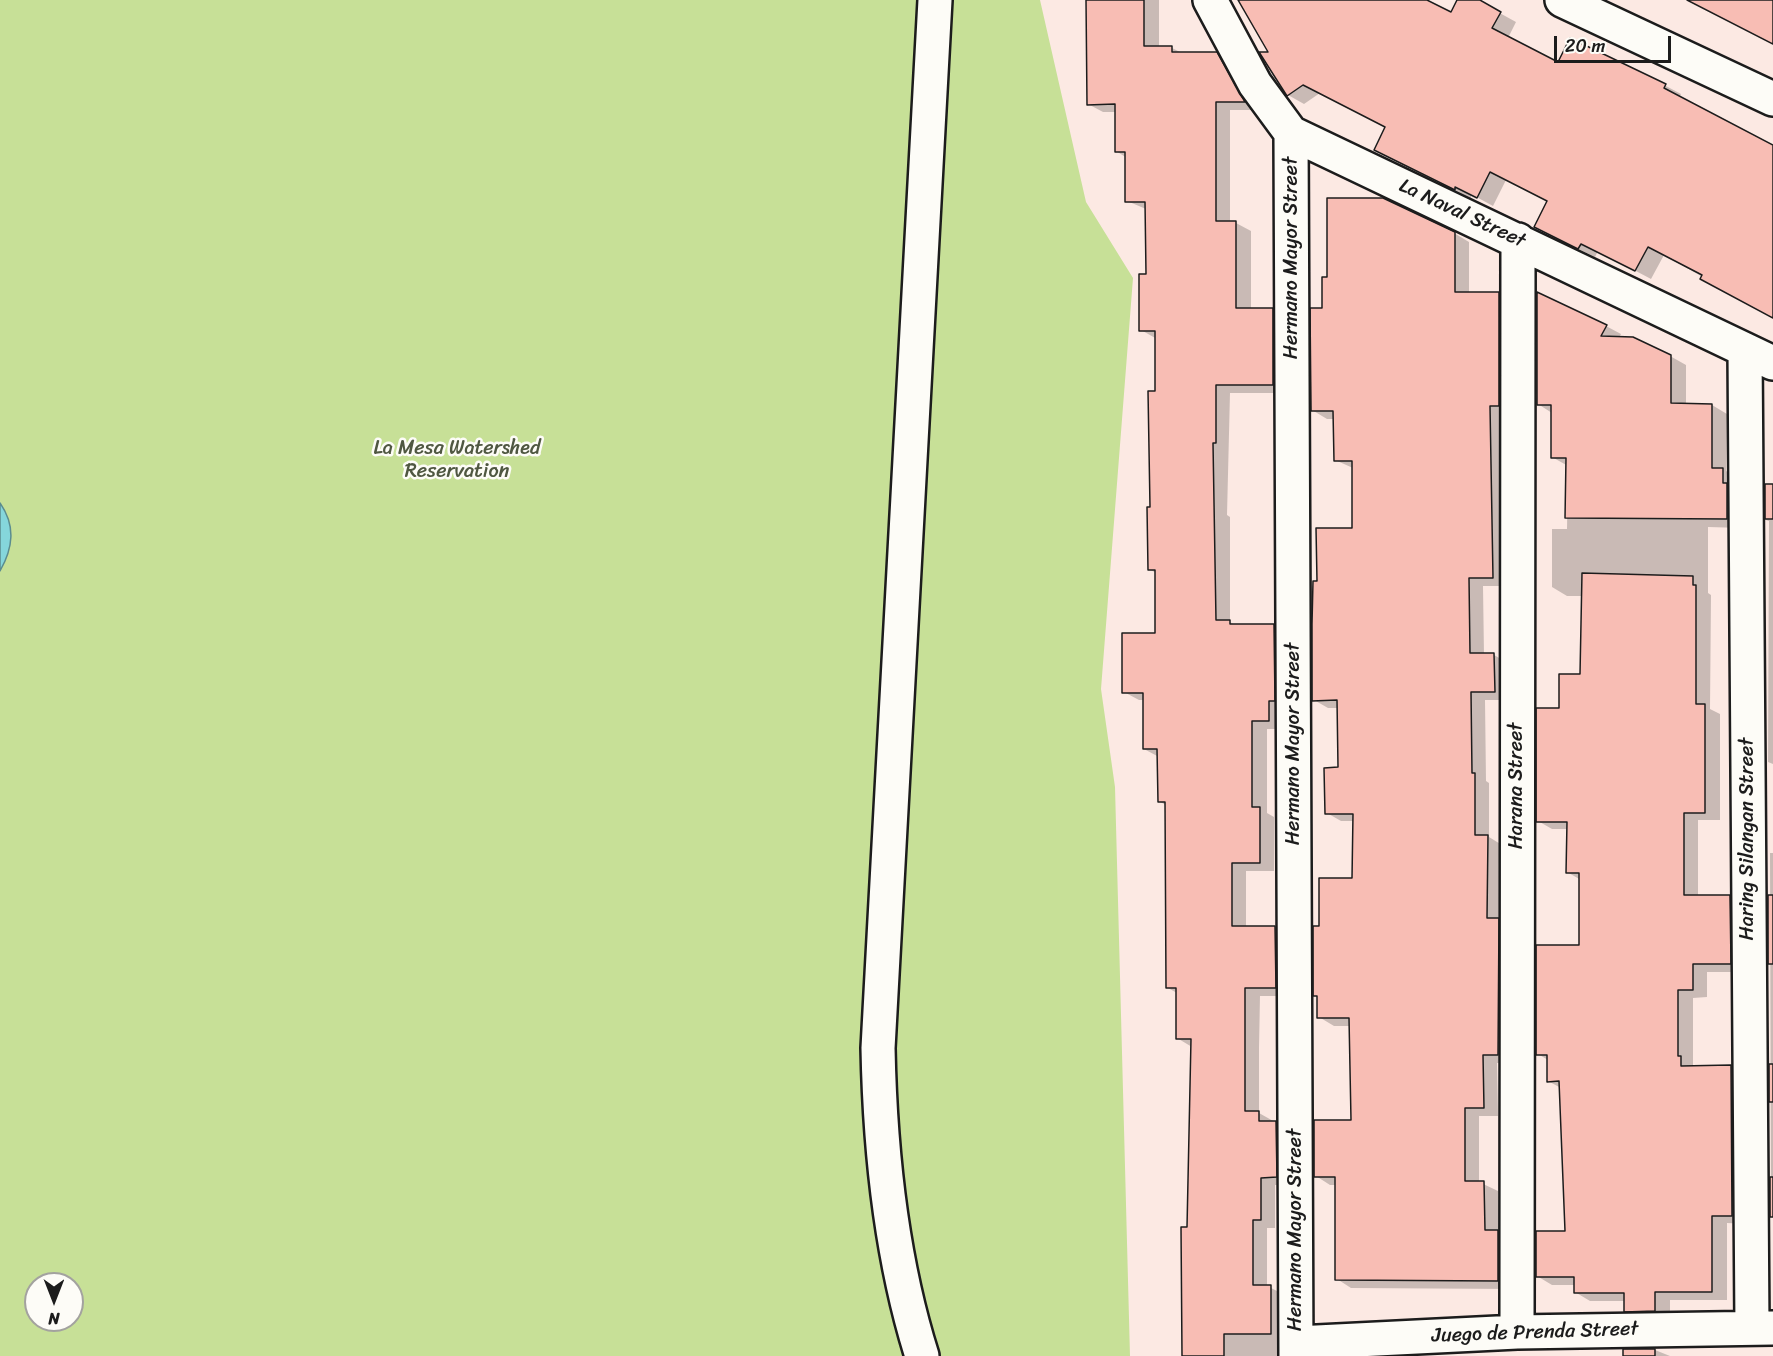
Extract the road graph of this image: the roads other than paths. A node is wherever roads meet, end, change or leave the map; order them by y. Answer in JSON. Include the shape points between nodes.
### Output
{"nodes":[{"id":1,"x":934,"y":0,"type":"edge"},
{"id":2,"x":1210,"y":0,"type":"edge"},
{"id":3,"x":1562,"y":0,"type":"edge"},
{"id":4,"x":1773,"y":99,"type":"edge"},
{"id":5,"x":1292,"y":133,"type":"junction"},
{"id":6,"x":1518,"y":240,"type":"junction"},
{"id":7,"x":1759,"y":357,"type":"edge"},
{"id":8,"x":1762,"y":1328,"type":"edge"},
{"id":9,"x":1517,"y":1332,"type":"junction"},
{"id":10,"x":1296,"y":1349,"type":"edge"},
{"id":11,"x":922,"y":1356,"type":"edge"}],
"edges":[{"from":1,"to":11,"type":"street","via":[[878,1048],[879,1125],[892,1217]]},
{"from":2,"to":5,"type":"street","name":"La Naval Street","via":[[1255,84]]},
{"from":3,"to":4,"type":"street"},
{"from":5,"to":6,"type":"street","name":"La Naval Street"},
{"from":5,"to":10,"type":"street","name":"Hermano Mayor Street"},
{"from":6,"to":7,"type":"street","name":"La Naval Street"},
{"from":6,"to":9,"type":"street","name":"Harana Street"},
{"from":7,"to":8,"type":"street","name":"Haring Silangan Street"},
{"from":8,"to":9,"type":"street","name":"Juego de Prenda Street"},
{"from":9,"to":10,"type":"street","name":"Juego de Prenda Street"}]}
